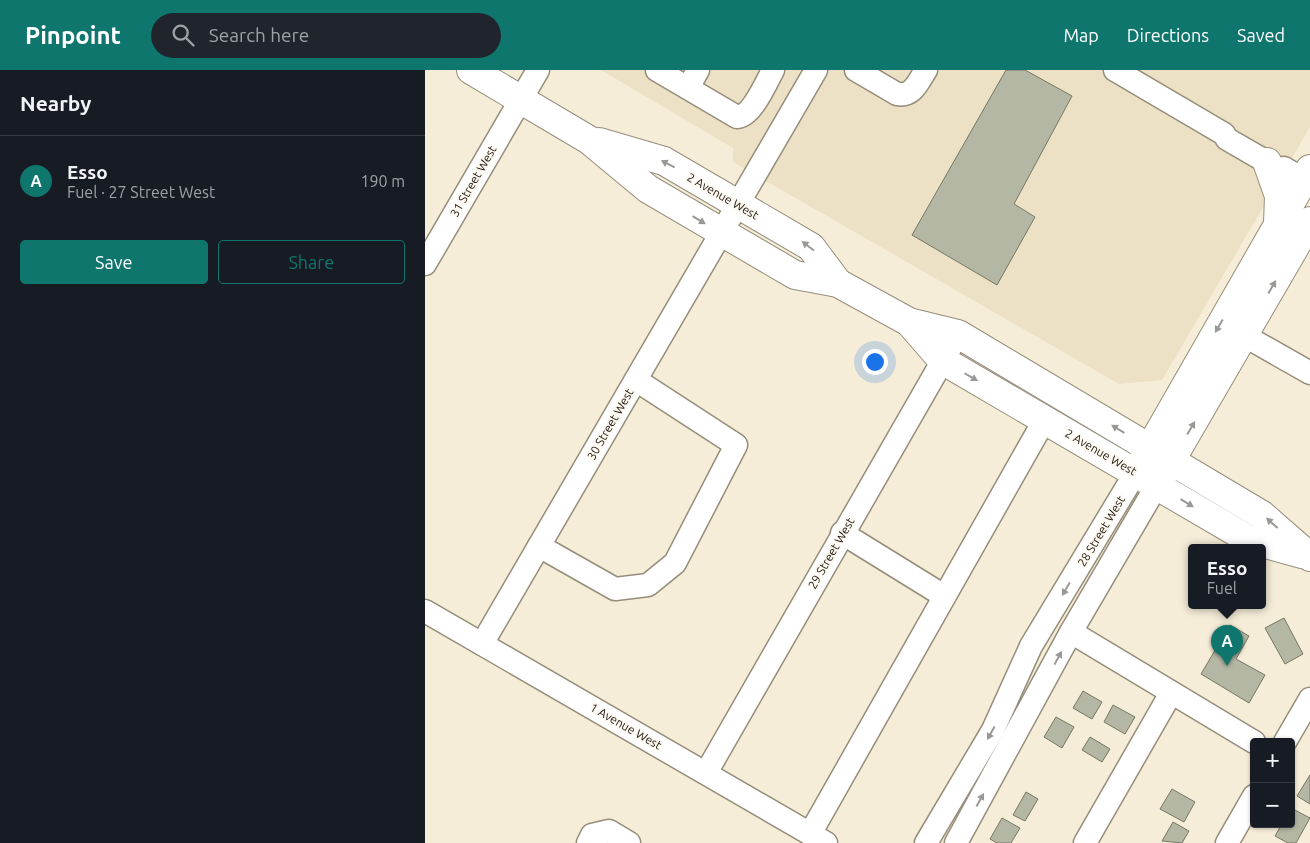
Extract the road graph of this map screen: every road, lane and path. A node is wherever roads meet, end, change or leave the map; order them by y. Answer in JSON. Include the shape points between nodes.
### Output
{"nodes":[{"id":1,"x":470,"y":70,"type":"edge"},
{"id":2,"x":538,"y":70,"type":"edge"},
{"id":3,"x":773,"y":70,"type":"edge"},
{"id":4,"x":815,"y":70,"type":"edge"},
{"id":5,"x":926,"y":70,"type":"edge"},
{"id":6,"x":1115,"y":70,"type":"edge"},
{"id":7,"x":659,"y":71,"type":"edge"},
{"id":8,"x":864,"y":72,"type":"edge"},
{"id":9,"x":693,"y":79,"type":"edge"},
{"id":10,"x":521,"y":99,"type":"junction"},
{"id":11,"x":589,"y":140,"type":"junction"},
{"id":12,"x":1295,"y":172,"type":"edge"},
{"id":13,"x":738,"y":205,"type":"junction"},
{"id":14,"x":1310,"y":221,"type":"edge"},
{"id":15,"x":1278,"y":222,"type":"junction"},
{"id":16,"x":721,"y":233,"type":"junction"},
{"id":17,"x":425,"y":264,"type":"edge"},
{"id":18,"x":838,"y":283,"type":"junction"},
{"id":19,"x":909,"y":322,"type":"junction"},
{"id":20,"x":958,"y":334,"type":"junction"},
{"id":21,"x":1245,"y":336,"type":"junction"},
{"id":22,"x":943,"y":360,"type":"junction"},
{"id":23,"x":1310,"y":373,"type":"edge"},
{"id":24,"x":636,"y":380,"type":"junction"},
{"id":25,"x":1045,"y":419,"type":"junction"},
{"id":26,"x":1160,"y":454,"type":"junction"},
{"id":27,"x":1146,"y":478,"type":"junction"},
{"id":28,"x":842,"y":533,"type":"junction"},
{"id":29,"x":1265,"y":544,"type":"edge"},
{"id":30,"x":1266,"y":544,"type":"edge"},
{"id":31,"x":539,"y":546,"type":"junction"},
{"id":32,"x":1309,"y":557,"type":"edge"},
{"id":33,"x":944,"y":596,"type":"junction"},
{"id":34,"x":425,"y":611,"type":"edge"},
{"id":35,"x":1071,"y":632,"type":"junction"},
{"id":36,"x":482,"y":644,"type":"junction"},
{"id":37,"x":1171,"y":693,"type":"junction"},
{"id":38,"x":1310,"y":699,"type":"edge"},
{"id":39,"x":1287,"y":738,"type":"edge"},
{"id":40,"x":1250,"y":740,"type":"edge"},
{"id":41,"x":706,"y":773,"type":"junction"},
{"id":42,"x":1250,"y":803,"type":"edge"},
{"id":43,"x":817,"y":840,"type":"edge"},
{"id":44,"x":588,"y":843,"type":"edge"},
{"id":45,"x":629,"y":843,"type":"edge"},
{"id":46,"x":926,"y":843,"type":"edge"},
{"id":47,"x":956,"y":843,"type":"edge"},
{"id":48,"x":1085,"y":843,"type":"edge"},
{"id":49,"x":1227,"y":843,"type":"edge"}],
"edges":[{"from":1,"to":10,"type":"main road","name":"2 Avenue West"},
{"from":2,"to":10,"type":"street","name":"31 Street West"},
{"from":3,"to":9,"type":"street","via":[[742,117],[737,117]]},
{"from":4,"to":13,"type":"street","name":"30 Street West"},
{"from":5,"to":8,"type":"street","via":[[914,90],[903,95]]},
{"from":6,"to":12,"type":"street","via":[[1224,134],[1227,139]]},
{"from":7,"to":9,"type":"street"},
{"from":10,"to":11,"type":"main road","name":"2 Avenue West"},
{"from":10,"to":17,"type":"street","name":"31 Street West"},
{"from":13,"to":11,"type":"main road","name":"2 Avenue West","one_way":true,"via":[[664,162]]},
{"from":11,"to":16,"type":"main road","name":"2 Avenue West","one_way":true,"via":[[648,189]]},
{"from":12,"to":14,"type":"main road","via":[[1309,202]]},
{"from":12,"to":15,"type":"main road","name":"28 Street West"},
{"from":12,"to":15,"type":"main road","via":[[1279,196]]},
{"from":13,"to":16,"type":"street","name":"30 Street West"},
{"from":18,"to":13,"type":"main road","name":"2 Avenue West","one_way":true,"via":[[811,247]]},
{"from":21,"to":14,"type":"main road","name":"28 Street West","one_way":true},
{"from":15,"to":26,"type":"main road","name":"28 Street West","one_way":true},
{"from":16,"to":18,"type":"main road","name":"2 Avenue West","via":[[795,275]]},
{"from":16,"to":24,"type":"street","name":"30 Street West"},
{"from":18,"to":19,"type":"main road","name":"2 Avenue West"},
{"from":19,"to":20,"type":"main road","name":"2 Avenue West"},
{"from":19,"to":22,"type":"main road","name":"2 Avenue West"},
{"from":20,"to":22,"type":"street","name":"29 Street West"},
{"from":26,"to":20,"type":"main road","name":"2 Avenue West","one_way":true},
{"from":21,"to":23,"type":"street"},
{"from":26,"to":21,"type":"main road","name":"28 Street West","one_way":true},
{"from":22,"to":25,"type":"main road","name":"2 Avenue West","one_way":true},
{"from":22,"to":28,"type":"street","name":"29 Street West"},
{"from":24,"to":31,"type":"street","name":"30 Street West"},
{"from":24,"to":31,"type":"street","via":[[735,445],[675,563],[648,585],[615,588]]},
{"from":25,"to":27,"type":"main road","name":"2 Avenue West"},
{"from":25,"to":33,"type":"street"},
{"from":26,"to":27,"type":"main road","name":"28 Street West"},
{"from":32,"to":26,"type":"main road","name":"2 Avenue West","one_way":true,"via":[[1262,515]]},
{"from":27,"to":29,"type":"main road","name":"2 Avenue West","one_way":true,"via":[[1248,539]]},
{"from":27,"to":35,"type":"street","name":"28 Street West"},
{"from":27,"to":46,"type":"street","name":"28 Street West","one_way":true,"via":[[1031,646],[993,730]]},
{"from":28,"to":33,"type":"street"},
{"from":28,"to":41,"type":"street","name":"29 Street West"},
{"from":30,"to":32,"type":"main road","name":"2 Avenue West","one_way":true},
{"from":31,"to":36,"type":"street","name":"30 Street West"},
{"from":33,"to":43,"type":"street"},
{"from":34,"to":36,"type":"street","name":"1 Avenue West"},
{"from":35,"to":37,"type":"street"},
{"from":47,"to":35,"type":"street","name":"28 Street West","one_way":true},
{"from":36,"to":41,"type":"street","name":"1 Avenue West"},
{"from":37,"to":40,"type":"street"},
{"from":37,"to":48,"type":"street"},
{"from":38,"to":39,"type":"street"},
{"from":41,"to":43,"type":"street","name":"1 Avenue West"},
{"from":42,"to":49,"type":"street"},
{"from":44,"to":45,"type":"street","via":[[592,835],[609,830]]}]}
